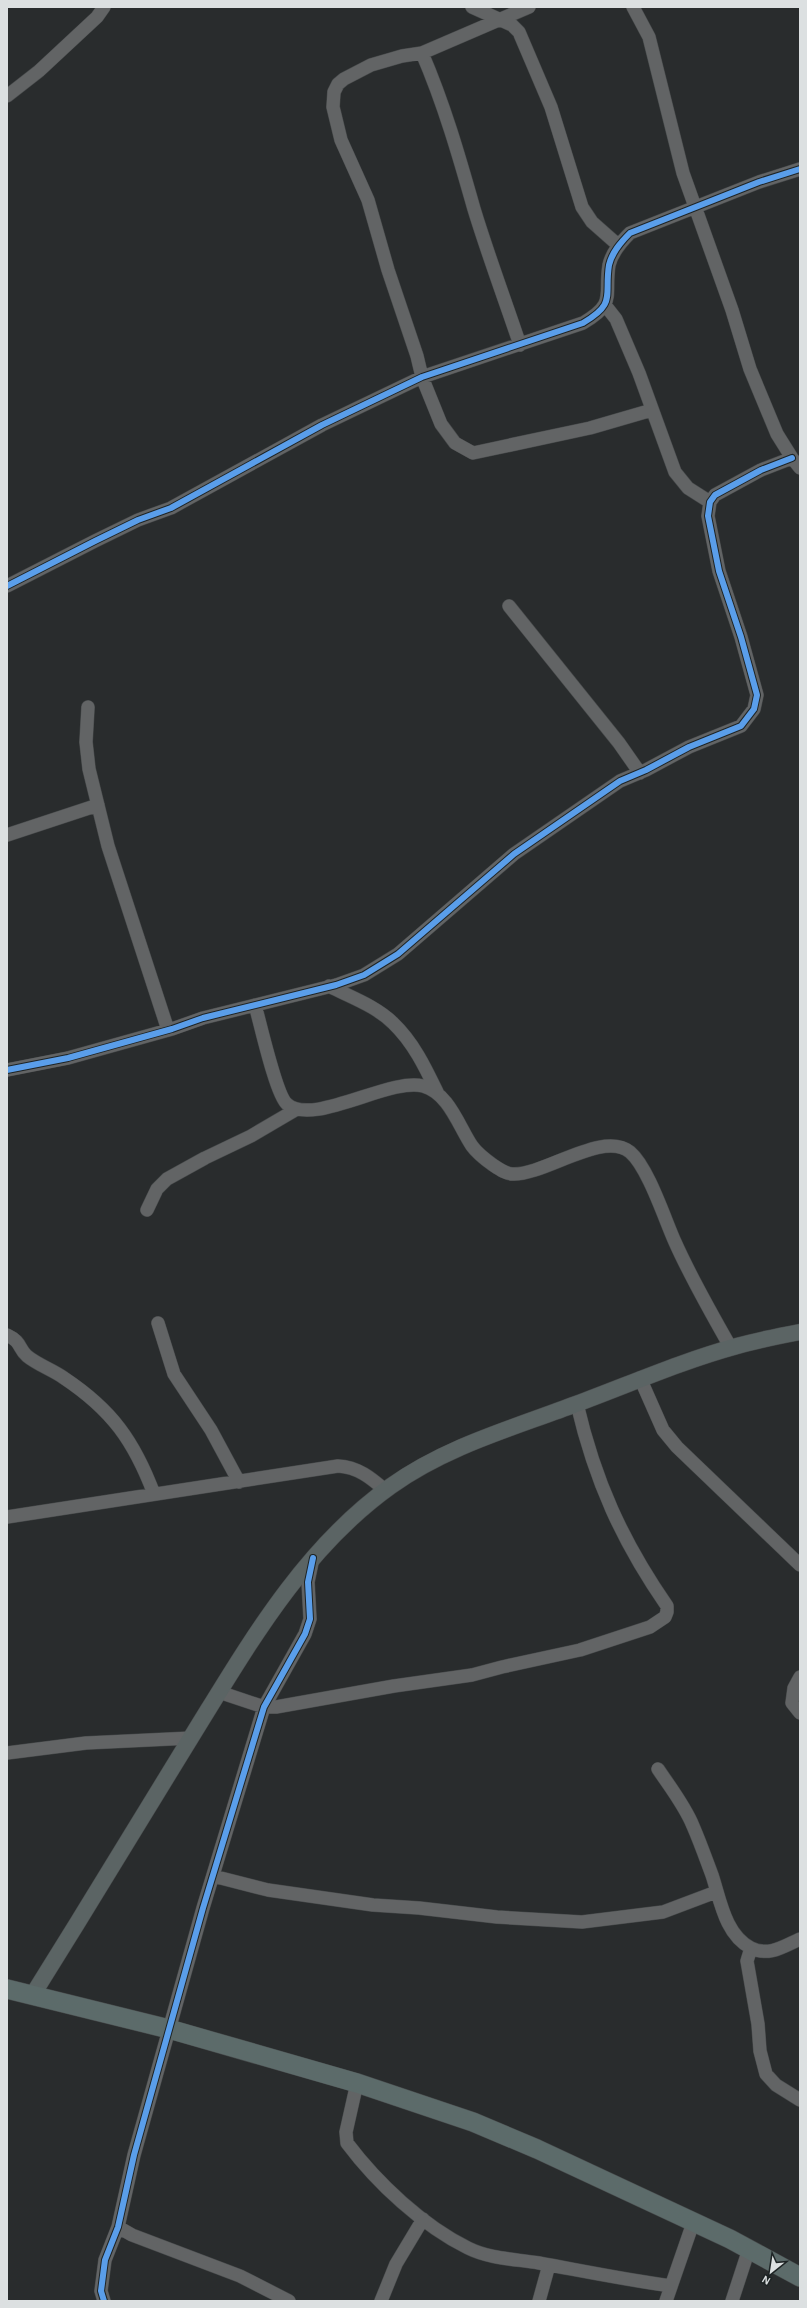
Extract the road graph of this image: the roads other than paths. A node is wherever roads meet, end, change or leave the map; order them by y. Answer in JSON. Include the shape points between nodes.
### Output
{"nodes":[{"id":1,"x":104,"y":7,"type":"edge"},
{"id":2,"x":472,"y":7,"type":"edge"},
{"id":3,"x":529,"y":7,"type":"edge"},
{"id":4,"x":633,"y":7,"type":"edge"},
{"id":5,"x":497,"y":19,"type":"junction"},
{"id":6,"x":422,"y":53,"type":"junction"},
{"id":7,"x":7,"y":96,"type":"edge"},
{"id":8,"x":800,"y":169,"type":"edge"},
{"id":9,"x":695,"y":208,"type":"junction"},
{"id":10,"x":618,"y":245,"type":"junction"},
{"id":11,"x":605,"y":305,"type":"junction"},
{"id":12,"x":520,"y":345,"type":"junction"},
{"id":13,"x":422,"y":376,"type":"junction"},
{"id":14,"x":652,"y":410,"type":"junction"},
{"id":15,"x":796,"y":463,"type":"edge"},
{"id":16,"x":710,"y":502,"type":"junction"},
{"id":17,"x":7,"y":586,"type":"edge"},
{"id":18,"x":509,"y":606,"type":"dead end"},
{"id":19,"x":88,"y":707,"type":"dead end"},
{"id":20,"x":640,"y":773,"type":"junction"},
{"id":21,"x":98,"y":805,"type":"junction"},
{"id":22,"x":7,"y":835,"type":"edge"},
{"id":23,"x":329,"y":986,"type":"junction"},
{"id":24,"x":255,"y":1005,"type":"junction"},
{"id":25,"x":168,"y":1030,"type":"junction"},
{"id":26,"x":7,"y":1070,"type":"edge"},
{"id":27,"x":440,"y":1097,"type":"junction"},
{"id":28,"x":297,"y":1109,"type":"junction"},
{"id":29,"x":146,"y":1210,"type":"dead end"},
{"id":30,"x":158,"y":1323,"type":"dead end"},
{"id":31,"x":800,"y":1332,"type":"edge"},
{"id":32,"x":7,"y":1335,"type":"edge"},
{"id":33,"x":731,"y":1348,"type":"junction"},
{"id":34,"x":640,"y":1378,"type":"junction"},
{"id":35,"x":577,"y":1404,"type":"junction"},
{"id":36,"x":238,"y":1482,"type":"junction"},
{"id":37,"x":385,"y":1490,"type":"junction"},
{"id":38,"x":154,"y":1494,"type":"junction"},
{"id":39,"x":7,"y":1517,"type":"edge"},
{"id":40,"x":313,"y":1558,"type":"junction"},
{"id":41,"x":800,"y":1565,"type":"edge"},
{"id":42,"x":800,"y":1677,"type":"edge"},
{"id":43,"x":219,"y":1692,"type":"junction"},
{"id":44,"x":264,"y":1707,"type":"junction"},
{"id":45,"x":800,"y":1713,"type":"edge"},
{"id":46,"x":191,"y":1738,"type":"junction"},
{"id":47,"x":7,"y":1753,"type":"edge"},
{"id":48,"x":658,"y":1769,"type":"dead end"},
{"id":49,"x":213,"y":1876,"type":"junction"},
{"id":50,"x":716,"y":1892,"type":"junction"},
{"id":51,"x":800,"y":1939,"type":"edge"},
{"id":52,"x":751,"y":1948,"type":"junction"},
{"id":53,"x":7,"y":1988,"type":"edge"},
{"id":54,"x":32,"y":1996,"type":"junction"},
{"id":55,"x":169,"y":2029,"type":"junction"},
{"id":56,"x":357,"y":2083,"type":"junction"},
{"id":57,"x":800,"y":2100,"type":"edge"},
{"id":58,"x":423,"y":2219,"type":"junction"},
{"id":59,"x":693,"y":2223,"type":"junction"},
{"id":60,"x":118,"y":2227,"type":"junction"},
{"id":61,"x":749,"y":2249,"type":"junction"},
{"id":62,"x":549,"y":2265,"type":"junction"},
{"id":63,"x":800,"y":2277,"type":"edge"},
{"id":64,"x":671,"y":2286,"type":"junction"},
{"id":65,"x":104,"y":2301,"type":"edge"},
{"id":66,"x":289,"y":2301,"type":"edge"},
{"id":67,"x":381,"y":2301,"type":"edge"},
{"id":68,"x":539,"y":2301,"type":"edge"},
{"id":69,"x":666,"y":2301,"type":"edge"},
{"id":70,"x":732,"y":2301,"type":"edge"}],
"edges":[{"from":1,"to":7,"type":"street","via":[[97,17],[39,71]]},
{"from":2,"to":5,"type":"street"},
{"from":3,"to":5,"type":"street"},
{"from":4,"to":9,"type":"street","via":[[649,37],[683,173]]},
{"from":5,"to":6,"type":"street"},
{"from":5,"to":10,"type":"street","via":[[512,25],[519,32],[551,107],[582,207],[592,222]]},
{"from":6,"to":12,"type":"street","via":[[459,154],[486,247]]},
{"from":6,"to":13,"type":"street","via":[[371,65],[344,79],[334,92],[333,107],[341,140],[368,200]]},
{"from":8,"to":9,"type":"street","via":[[759,182]]},
{"from":9,"to":10,"type":"street","via":[[630,233]]},
{"from":9,"to":15,"type":"street","via":[[750,369],[777,434]]},
{"from":10,"to":11,"type":"street","via":[[610,264],[609,295]]},
{"from":11,"to":12,"type":"street","via":[[599,314],[584,323]]},
{"from":11,"to":14,"type":"street","via":[[616,320]]},
{"from":12,"to":13,"type":"street"},
{"from":13,"to":14,"type":"street","via":[[441,424],[455,443],[473,452],[590,428]]},
{"from":13,"to":17,"type":"street","via":[[322,425],[170,508],[138,520]]},
{"from":14,"to":16,"type":"street","via":[[674,472],[688,488]]},
{"from":15,"to":16,"type":"street","via":[[761,470],[715,495]]},
{"from":16,"to":20,"type":"street","via":[[708,516],[719,571],[757,696],[754,710],[741,726],[689,747]]},
{"from":18,"to":20,"type":"street"},
{"from":19,"to":21,"type":"street","via":[[86,742],[89,769]]},
{"from":20,"to":23,"type":"street","via":[[620,781],[514,854],[398,954],[364,975]]},
{"from":21,"to":22,"type":"street"},
{"from":21,"to":25,"type":"street","via":[[110,853]]},
{"from":23,"to":24,"type":"street"},
{"from":23,"to":27,"type":"street","via":[[371,1007],[393,1022],[420,1059]]},
{"from":24,"to":25,"type":"street"},
{"from":24,"to":28,"type":"street","via":[[279,1090],[286,1104]]},
{"from":25,"to":26,"type":"street","via":[[68,1058]]},
{"from":27,"to":28,"type":"street","via":[[433,1090],[412,1085],[394,1087],[328,1106]]},
{"from":27,"to":33,"type":"street","via":[[448,1105],[473,1148],[502,1171],[513,1174],[538,1169],[591,1148],[603,1146],[629,1151],[640,1165],[676,1244]]},
{"from":28,"to":29,"type":"street","via":[[251,1136],[177,1172],[157,1189]]},
{"from":30,"to":36,"type":"street","via":[[174,1374],[210,1430]]},
{"from":31,"to":33,"type":"main road"},
{"from":32,"to":38,"type":"street","via":[[19,1343],[28,1357],[65,1378],[115,1420],[131,1444]]},
{"from":33,"to":34,"type":"main road"},
{"from":34,"to":35,"type":"main road"},
{"from":34,"to":41,"type":"street","via":[[663,1430],[677,1447]]},
{"from":35,"to":37,"type":"main road","via":[[491,1434],[430,1461]]},
{"from":35,"to":44,"type":"street","via":[[587,1447],[602,1489],[636,1558],[667,1606],[665,1617],[638,1632],[580,1650],[502,1666],[472,1675]]},
{"from":36,"to":37,"type":"street","via":[[346,1466],[361,1472]]},
{"from":36,"to":38,"type":"street"},
{"from":37,"to":40,"type":"main road","via":[[336,1532]]},
{"from":38,"to":39,"type":"street"},
{"from":40,"to":43,"type":"main road","via":[[280,1601]]},
{"from":40,"to":44,"type":"street","via":[[308,1582],[310,1619],[305,1634]]},
{"from":42,"to":45,"type":"street","via":[[794,1688],[792,1703]]},
{"from":43,"to":44,"type":"street"},
{"from":43,"to":46,"type":"main road"},
{"from":44,"to":49,"type":"street"},
{"from":46,"to":47,"type":"street","via":[[86,1743]]},
{"from":46,"to":54,"type":"main road"},
{"from":48,"to":50,"type":"street","via":[[693,1826]]},
{"from":49,"to":50,"type":"street","via":[[268,1890],[373,1905],[582,1922],[663,1912]]},
{"from":49,"to":55,"type":"street"},
{"from":50,"to":52,"type":"street","via":[[729,1924],[739,1939]]},
{"from":51,"to":52,"type":"street","via":[[777,1950],[763,1952]]},
{"from":52,"to":57,"type":"street","via":[[747,1962],[760,2051],[766,2074],[776,2085]]},
{"from":53,"to":54,"type":"highway"},
{"from":54,"to":55,"type":"highway"},
{"from":55,"to":56,"type":"highway"},
{"from":55,"to":60,"type":"street","via":[[134,2155]]},
{"from":56,"to":58,"type":"street","via":[[346,2132],[347,2143],[396,2198]]},
{"from":56,"to":59,"type":"highway","via":[[473,2122],[537,2149]]},
{"from":58,"to":62,"type":"street","via":[[436,2230],[468,2248],[494,2258]]},
{"from":58,"to":67,"type":"street","via":[[396,2264]]},
{"from":59,"to":61,"type":"highway"},
{"from":59,"to":64,"type":"street"},
{"from":60,"to":65,"type":"street","via":[[106,2260],[101,2290]]},
{"from":60,"to":66,"type":"street","via":[[132,2235],[240,2276]]},
{"from":61,"to":63,"type":"highway"},
{"from":61,"to":70,"type":"street"},
{"from":62,"to":64,"type":"street"},
{"from":62,"to":68,"type":"street"},
{"from":64,"to":69,"type":"street"}]}
